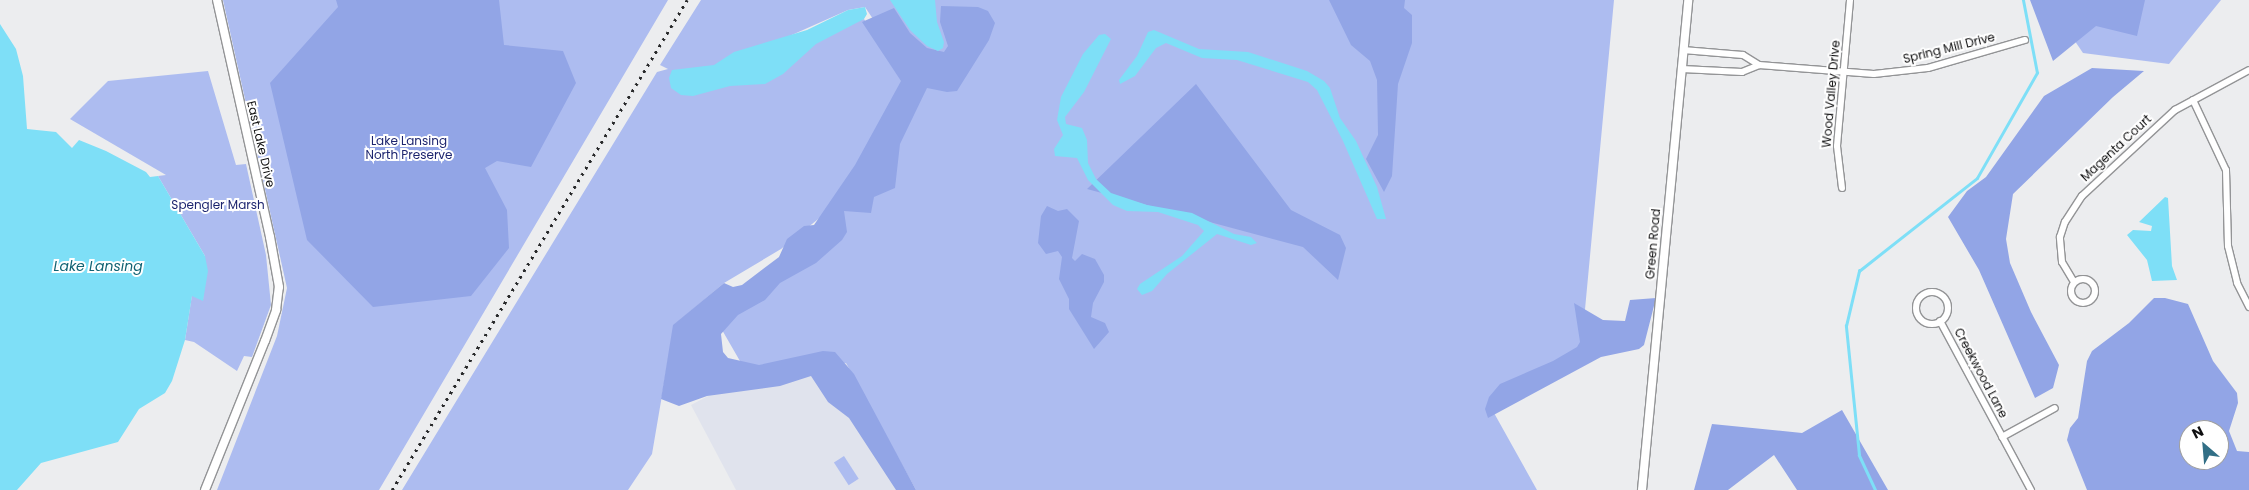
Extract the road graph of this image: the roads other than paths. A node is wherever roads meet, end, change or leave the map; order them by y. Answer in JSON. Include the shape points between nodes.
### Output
{"nodes":[{"id":1,"x":217,"y":0,"type":"edge"},
{"id":2,"x":1688,"y":0,"type":"edge"},
{"id":3,"x":1850,"y":0,"type":"edge"},
{"id":4,"x":2025,"y":40,"type":"dead end"},
{"id":5,"x":1683,"y":50,"type":"junction"},
{"id":6,"x":1759,"y":65,"type":"junction"},
{"id":7,"x":1682,"y":68,"type":"junction"},
{"id":8,"x":2249,"y":70,"type":"edge"},
{"id":9,"x":1844,"y":74,"type":"junction"},
{"id":10,"x":2193,"y":100,"type":"junction"},
{"id":11,"x":1842,"y":188,"type":"dead end"},
{"id":12,"x":2074,"y":282,"type":"dead end"},
{"id":13,"x":2249,"y":307,"type":"edge"},
{"id":14,"x":1940,"y":321,"type":"junction"},
{"id":15,"x":2055,"y":408,"type":"dead end"},
{"id":16,"x":2002,"y":437,"type":"junction"},
{"id":17,"x":205,"y":490,"type":"edge"},
{"id":18,"x":1642,"y":490,"type":"edge"},
{"id":19,"x":2031,"y":490,"type":"edge"}],
"edges":[{"from":1,"to":17,"type":"street","name":"East Lake Drive","via":[[279,287],[276,310],[265,341]]},
{"from":2,"to":5,"type":"street","name":"Green Road"},
{"from":3,"to":9,"type":"street","name":"Wood Valley Drive"},
{"from":4,"to":9,"type":"street","name":"Spring Mill Drive","via":[[1916,70]]},
{"from":5,"to":6,"type":"street","name":"Spring Mill Drive","via":[[1743,55]]},
{"from":5,"to":7,"type":"street","name":"Green Road"},
{"from":6,"to":7,"type":"street","name":"Spring Mill Drive","via":[[1742,72]]},
{"from":6,"to":9,"type":"street","name":"Spring Mill Drive"},
{"from":7,"to":18,"type":"street","name":"Green Road"},
{"from":8,"to":10,"type":"street","name":"Magenta Court"},
{"from":9,"to":11,"type":"street","name":"Wood Valley Drive","via":[[1837,146]]},
{"from":10,"to":12,"type":"street","name":"Magenta Court","via":[[2169,114],[2072,208],[2062,229],[2060,246],[2062,262]]},
{"from":10,"to":13,"type":"street","via":[[2226,170],[2228,246],[2233,271]]},
{"from":14,"to":14,"type":"street","name":"Creekwood Lane","via":[[1946,313],[1945,300],[1935,292],[1922,295],[1917,302],[1918,316],[1928,323]]},
{"from":14,"to":16,"type":"street","name":"Creekwood Lane"},
{"from":15,"to":16,"type":"street","name":"Creekwood Lane"},
{"from":16,"to":19,"type":"street","name":"Creekwood Lane"}]}
